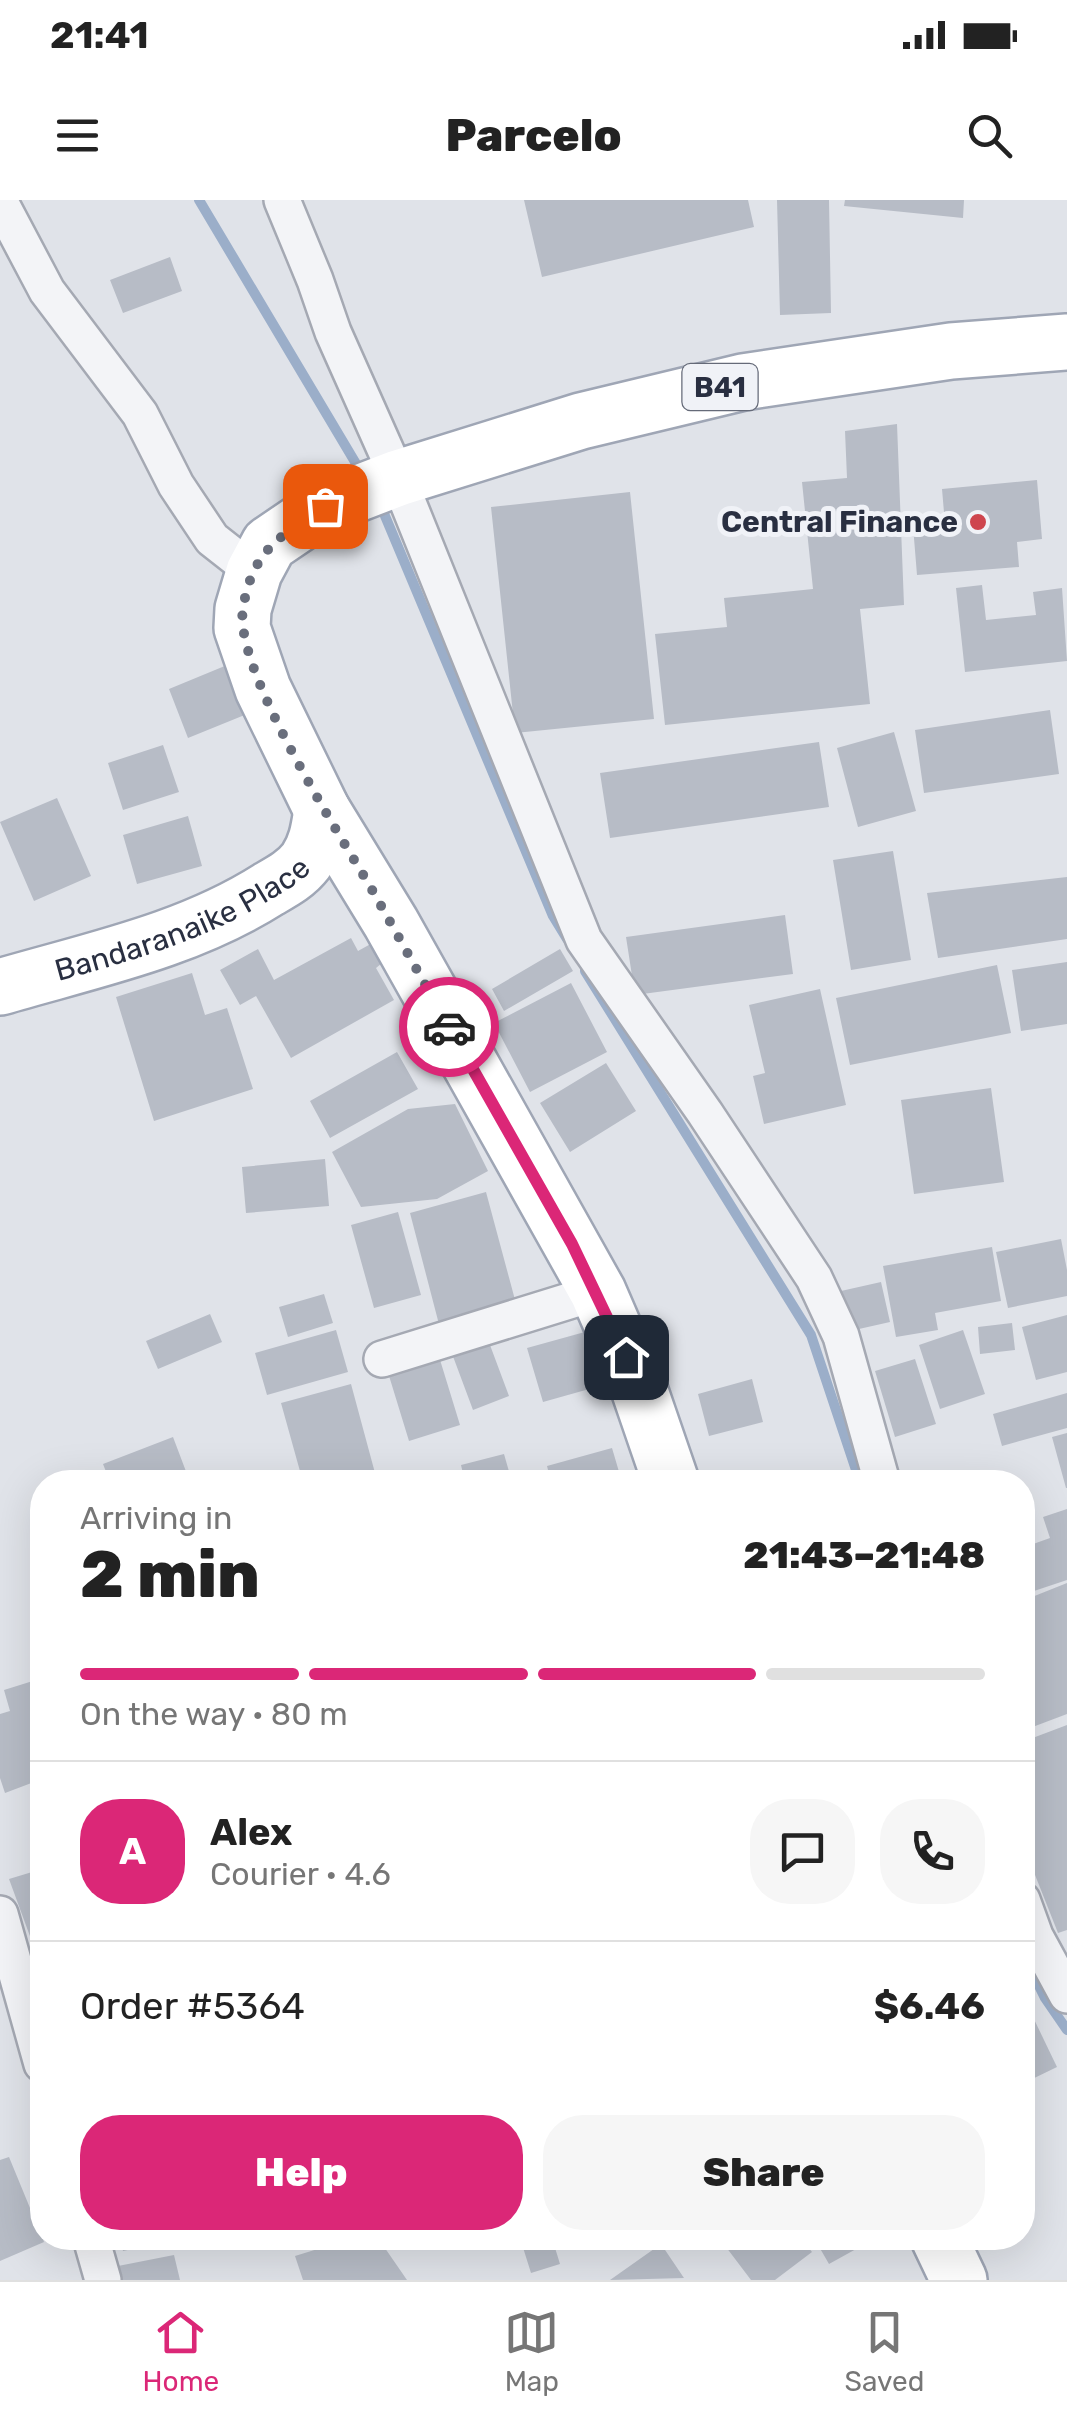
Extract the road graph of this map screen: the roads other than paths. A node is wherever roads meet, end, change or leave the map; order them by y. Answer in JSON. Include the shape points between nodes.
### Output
{"nodes":[{"id":1,"x":282,"y":200,"type":"edge"},
{"id":2,"x":0,"y":202,"type":"edge"},
{"id":3,"x":1067,"y":342,"type":"edge"},
{"id":4,"x":391,"y":481,"type":"junction"},
{"id":5,"x":254,"y":572,"type":"junction"},
{"id":6,"x":322,"y":810,"type":"junction"},
{"id":7,"x":0,"y":987,"type":"edge"},
{"id":8,"x":598,"y":1292,"type":"junction"},
{"id":9,"x":382,"y":1359,"type":"dead end"},
{"id":10,"x":667,"y":1470,"type":"edge"},
{"id":11,"x":879,"y":1470,"type":"edge"},
{"id":12,"x":0,"y":1914,"type":"edge"},
{"id":13,"x":1035,"y":1936,"type":"edge"},
{"id":14,"x":1067,"y":1995,"type":"edge"},
{"id":15,"x":30,"y":2021,"type":"edge"},
{"id":16,"x":94,"y":2250,"type":"edge"},
{"id":17,"x":944,"y":2250,"type":"edge"},
{"id":18,"x":103,"y":2280,"type":"edge"},
{"id":19,"x":960,"y":2280,"type":"edge"}],
"edges":[{"from":1,"to":4,"type":"street"},
{"from":2,"to":5,"type":"street","via":[[47,291],[140,414],[212,539]]},
{"from":3,"to":4,"type":"main road","number":"B41","via":[[951,350],[743,382],[581,421]]},
{"from":4,"to":5,"type":"main road","number":"B41","via":[[325,506],[269,544]]},
{"from":4,"to":11,"type":"street","via":[[584,940],[814,1278],[841,1336]]},
{"from":5,"to":6,"type":"main road","number":"B41","via":[[242,628],[257,676]]},
{"from":6,"to":7,"type":"main road","name":"Bandaranaike Place","via":[[308,858],[250,901],[170,938]]},
{"from":6,"to":8,"type":"main road"},
{"from":8,"to":9,"type":"street"},
{"from":8,"to":10,"type":"main road"},
{"from":12,"to":15,"type":"street"},
{"from":13,"to":14,"type":"street"},
{"from":16,"to":18,"type":"street"},
{"from":17,"to":19,"type":"main road"}]}
